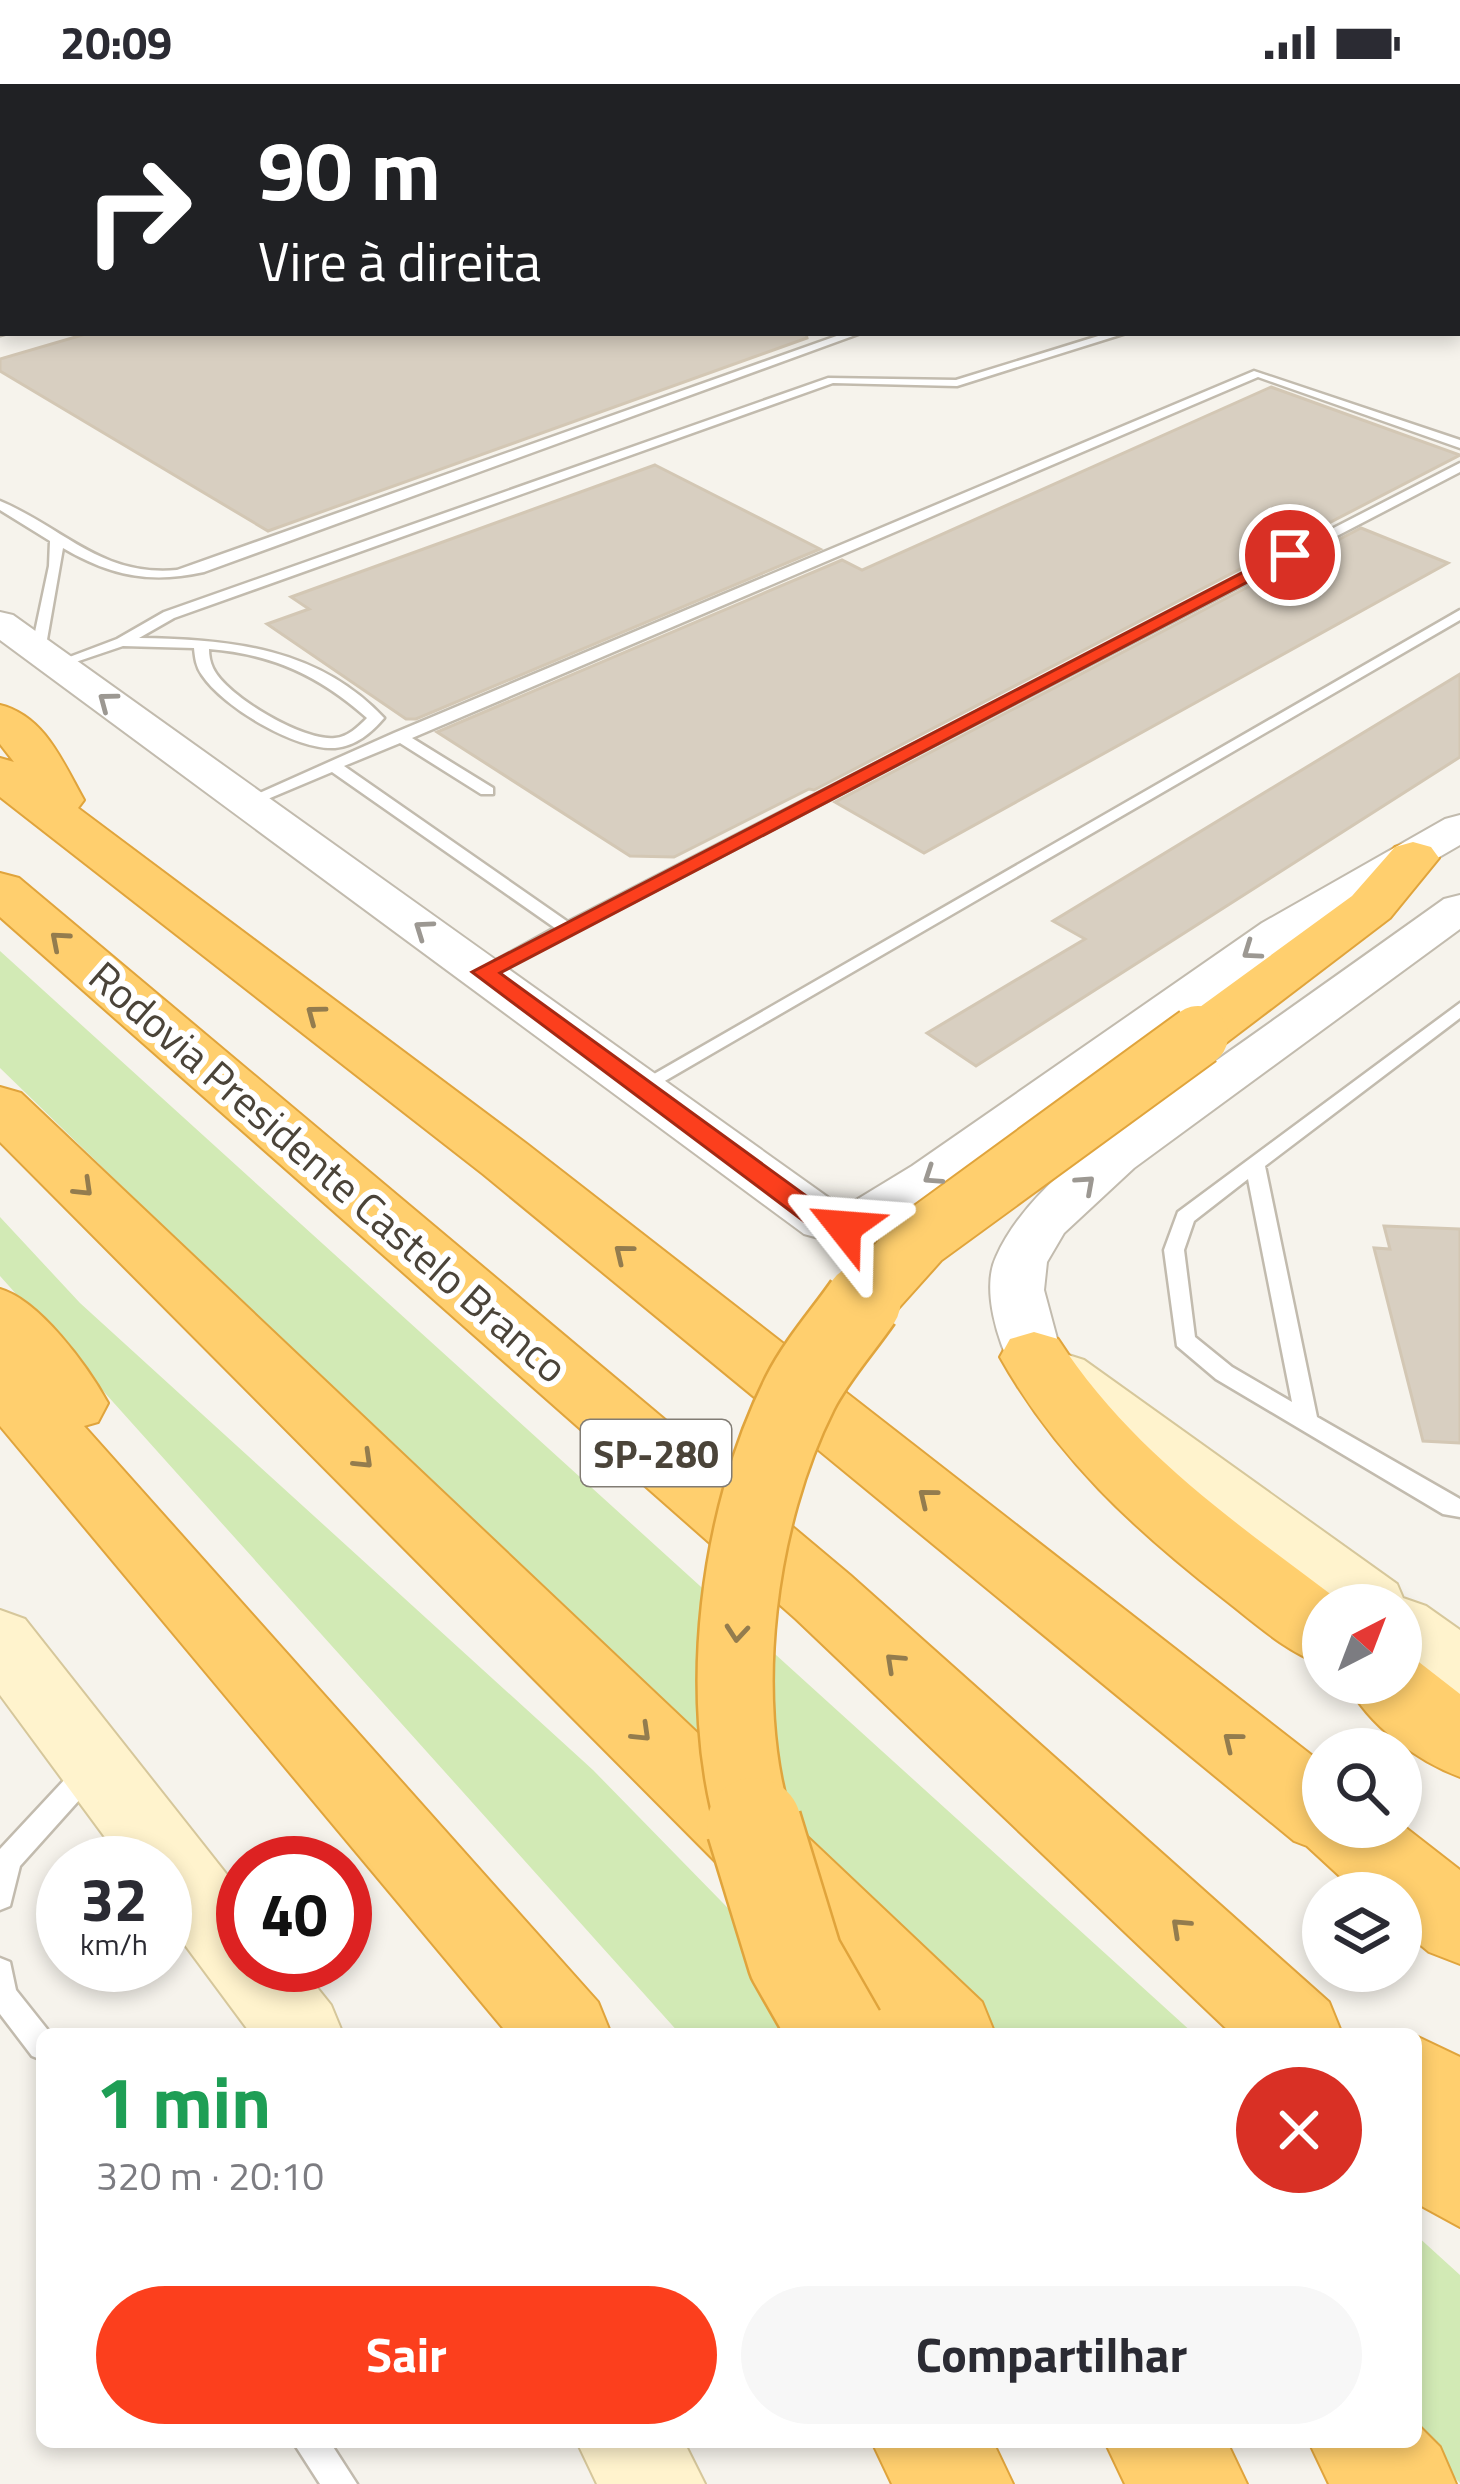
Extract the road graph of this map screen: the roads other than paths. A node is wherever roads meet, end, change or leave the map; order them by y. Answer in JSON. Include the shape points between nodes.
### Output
{"nodes":[{"id":1,"x":847,"y":336,"type":"edge"},
{"id":2,"x":1110,"y":336,"type":"edge"},
{"id":3,"x":1460,"y":444,"type":"edge"},
{"id":4,"x":1460,"y":467,"type":"edge"},
{"id":5,"x":0,"y":505,"type":"edge"},
{"id":6,"x":57,"y":539,"type":"junction"},
{"id":7,"x":1460,"y":614,"type":"edge"},
{"id":8,"x":0,"y":623,"type":"edge"},
{"id":9,"x":122,"y":642,"type":"junction"},
{"id":10,"x":200,"y":646,"type":"junction"},
{"id":11,"x":48,"y":657,"type":"junction"},
{"id":12,"x":0,"y":719,"type":"edge"},
{"id":13,"x":399,"y":736,"type":"junction"},
{"id":14,"x":332,"y":765,"type":"junction"},
{"id":15,"x":0,"y":773,"type":"edge"},
{"id":16,"x":487,"y":790,"type":"dead end"},
{"id":17,"x":245,"y":803,"type":"junction"},
{"id":18,"x":70,"y":826,"type":"junction"},
{"id":19,"x":1460,"y":828,"type":"edge"},
{"id":20,"x":1413,"y":858,"type":"junction"},
{"id":21,"x":0,"y":889,"type":"edge"},
{"id":22,"x":1460,"y":908,"type":"edge"},
{"id":23,"x":567,"y":929,"type":"junction"},
{"id":24,"x":1460,"y":935,"type":"edge"},
{"id":25,"x":1376,"y":967,"type":"junction"},
{"id":26,"x":484,"y":972,"type":"junction"},
{"id":27,"x":1460,"y":1009,"type":"edge"},
{"id":28,"x":637,"y":1089,"type":"junction"},
{"id":29,"x":0,"y":1107,"type":"edge"},
{"id":30,"x":1256,"y":1165,"type":"junction"},
{"id":31,"x":0,"y":1313,"type":"edge"},
{"id":32,"x":1034,"y":1357,"type":"junction"},
{"id":33,"x":0,"y":1378,"type":"edge"},
{"id":34,"x":1307,"y":1422,"type":"junction"},
{"id":35,"x":1460,"y":1508,"type":"edge"},
{"id":36,"x":1343,"y":1584,"type":"edge"},
{"id":37,"x":1302,"y":1616,"type":"edge"},
{"id":38,"x":0,"y":1640,"type":"edge"},
{"id":39,"x":1422,"y":1642,"type":"edge"},
{"id":40,"x":240,"y":1661,"type":"junction"},
{"id":41,"x":1460,"y":1670,"type":"edge"},
{"id":42,"x":1413,"y":1704,"type":"edge"},
{"id":43,"x":1460,"y":1741,"type":"edge"},
{"id":44,"x":94,"y":1766,"type":"junction"},
{"id":45,"x":1302,"y":1797,"type":"edge"},
{"id":46,"x":1366,"y":1848,"type":"edge"},
{"id":47,"x":0,"y":1897,"type":"edge"},
{"id":48,"x":216,"y":1923,"type":"edge"},
{"id":49,"x":1460,"y":1923,"type":"edge"},
{"id":50,"x":0,"y":1972,"type":"edge"},
{"id":51,"x":270,"y":1992,"type":"edge"},
{"id":52,"x":1293,"y":2022,"type":"edge"},
{"id":53,"x":297,"y":2028,"type":"edge"},
{"id":54,"x":561,"y":2028,"type":"edge"},
{"id":55,"x":835,"y":2028,"type":"edge"},
{"id":56,"x":944,"y":2028,"type":"edge"},
{"id":57,"x":36,"y":2038,"type":"edge"},
{"id":58,"x":1422,"y":2086,"type":"edge"},
{"id":59,"x":1460,"y":2112,"type":"edge"},
{"id":60,"x":1422,"y":2145,"type":"edge"},
{"id":61,"x":1460,"y":2179,"type":"edge"},
{"id":62,"x":314,"y":2448,"type":"edge"},
{"id":63,"x":629,"y":2448,"type":"edge"},
{"id":64,"x":929,"y":2448,"type":"edge"},
{"id":65,"x":1162,"y":2448,"type":"edge"},
{"id":66,"x":1367,"y":2448,"type":"edge"},
{"id":67,"x":340,"y":2484,"type":"edge"},
{"id":68,"x":657,"y":2484,"type":"edge"},
{"id":69,"x":960,"y":2484,"type":"edge"},
{"id":70,"x":1194,"y":2484,"type":"edge"},
{"id":71,"x":1403,"y":2484,"type":"edge"}],
"edges":[{"from":1,"to":6,"type":"lane","via":[[170,577],[131,577]]},
{"from":2,"to":9,"type":"lane","via":[[957,383],[832,380],[190,607]]},
{"from":3,"to":13,"type":"lane","via":[[1258,373]]},
{"from":4,"to":23,"type":"lane"},
{"from":5,"to":6,"type":"lane"},
{"from":6,"to":11,"type":"lane"},
{"from":7,"to":28,"type":"lane"},
{"from":8,"to":11,"type":"street"},
{"from":9,"to":10,"type":"lane"},
{"from":9,"to":11,"type":"lane"},
{"from":10,"to":10,"type":"lane","via":[[270,650],[296,660],[376,718],[341,743],[292,734],[208,674]]},
{"from":17,"to":11,"type":"street","one_way":true},
{"from":12,"to":18,"type":"highway","via":[[43,765]]},
{"from":13,"to":14,"type":"lane"},
{"from":13,"to":16,"type":"lane"},
{"from":14,"to":17,"type":"lane"},
{"from":14,"to":23,"type":"lane"},
{"from":15,"to":18,"type":"highway"},
{"from":26,"to":17,"type":"street","one_way":true},
{"from":45,"to":18,"type":"highway","one_way":true,"via":[[505,1159]]},
{"from":19,"to":20,"type":"street"},
{"from":20,"to":28,"type":"street","one_way":true,"via":[[1278,932],[844,1227],[822,1221]]},
{"from":20,"to":55,"type":"highway","one_way":true,"bridge":true,"via":[[1371,907],[921,1238],[866,1298],[800,1392],[759,1502],[735,1636],[741,1783],[795,1959]]},
{"from":52,"to":21,"type":"highway","name":"Rodovia Presidente Castelo Branco","number":"SP-280","one_way":true,"via":[[823,1597]]},
{"from":22,"to":25,"type":"street"},
{"from":23,"to":26,"type":"lane"},
{"from":24,"to":25,"type":"street"},
{"from":32,"to":25,"type":"street","one_way":true,"via":[[1016,1290],[1020,1262],[1046,1220],[1116,1156]]},
{"from":26,"to":28,"type":"street"},
{"from":27,"to":30,"type":"lane"},
{"from":29,"to":56,"type":"highway","one_way":true},
{"from":30,"to":34,"type":"lane"},
{"from":30,"to":34,"type":"lane","via":[[1185,1217],[1174,1250],[1185,1340]]},
{"from":31,"to":40,"type":"highway","via":[[88,1423]]},
{"from":32,"to":36,"type":"main road"},
{"from":32,"to":37,"type":"highway","via":[[1053,1393],[1112,1460]]},
{"from":33,"to":40,"type":"highway"},
{"from":34,"to":35,"type":"lane"},
{"from":38,"to":44,"type":"main road"},
{"from":39,"to":41,"type":"main road"},
{"from":40,"to":54,"type":"highway"},
{"from":42,"to":43,"type":"highway"},
{"from":44,"to":47,"type":"lane","via":[[8,1860]]},
{"from":44,"to":48,"type":"main road"},
{"from":46,"to":49,"type":"highway"},
{"from":50,"to":57,"type":"lane","via":[[2,1996]]},
{"from":51,"to":53,"type":"main road"},
{"from":58,"to":59,"type":"highway"},
{"from":60,"to":61,"type":"highway"},
{"from":62,"to":67,"type":"lane"},
{"from":63,"to":68,"type":"main road"},
{"from":64,"to":69,"type":"highway"},
{"from":65,"to":70,"type":"highway"},
{"from":66,"to":71,"type":"highway"}]}
